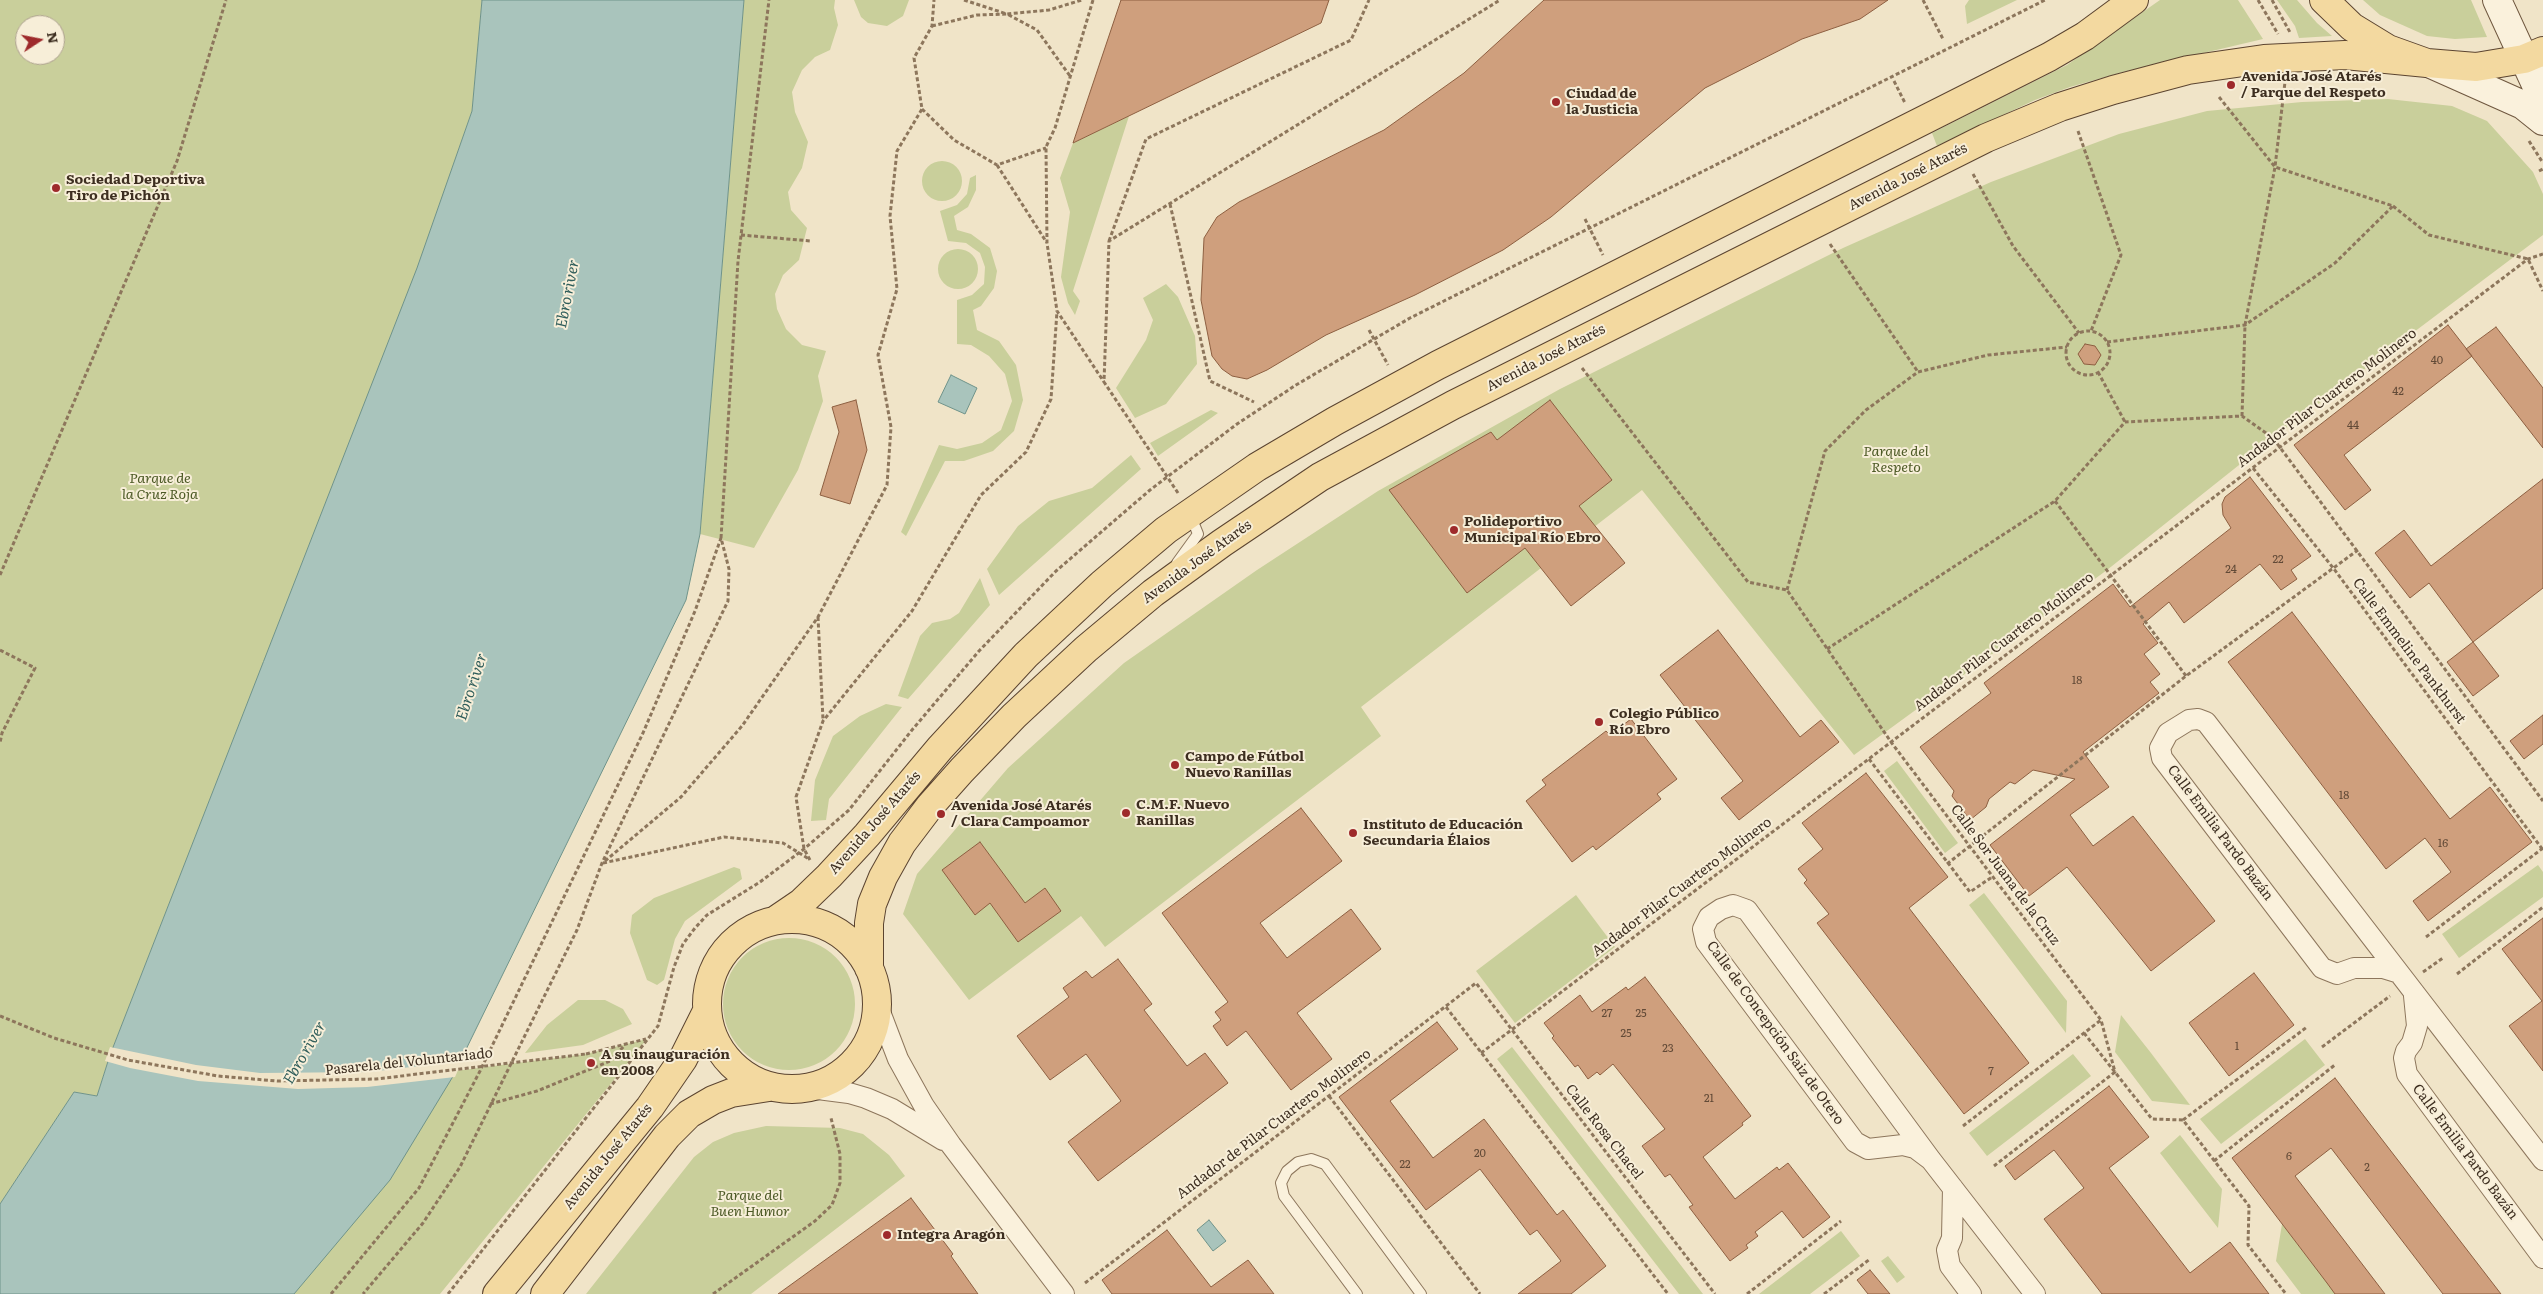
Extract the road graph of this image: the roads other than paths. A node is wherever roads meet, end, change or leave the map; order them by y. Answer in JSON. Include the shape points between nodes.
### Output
{"nodes":[{"id":1,"x":2134,"y":0,"type":"edge"},
{"id":2,"x":2324,"y":0,"type":"edge"},
{"id":3,"x":2497,"y":0,"type":"edge"},
{"id":4,"x":2534,"y":55,"type":"edge"},
{"id":5,"x":2428,"y":63,"type":"junction"},
{"id":6,"x":2543,"y":100,"type":"edge"},
{"id":7,"x":2543,"y":121,"type":"edge"},
{"id":8,"x":1190,"y":513,"type":"junction"},
{"id":9,"x":1153,"y":593,"type":"junction"},
{"id":10,"x":776,"y":920,"type":"junction"},
{"id":11,"x":2358,"y":920,"type":"junction"},
{"id":12,"x":869,"y":968,"type":"junction"},
{"id":13,"x":2354,"y":968,"type":"junction"},
{"id":14,"x":2396,"y":972,"type":"junction"},
{"id":15,"x":2408,"y":988,"type":"junction"},
{"id":16,"x":877,"y":1004,"type":"junction"},
{"id":17,"x":707,"y":1011,"type":"junction"},
{"id":18,"x":2412,"y":1043,"type":"junction"},
{"id":19,"x":2457,"y":1051,"type":"junction"},
{"id":20,"x":769,"y":1086,"type":"junction"},
{"id":21,"x":810,"y":1088,"type":"junction"},
{"id":22,"x":1897,"y":1113,"type":"junction"},
{"id":23,"x":951,"y":1145,"type":"junction"},
{"id":24,"x":1881,"y":1149,"type":"junction"},
{"id":25,"x":1931,"y":1160,"type":"junction"},
{"id":26,"x":2543,"y":1160,"type":"edge"},
{"id":27,"x":1953,"y":1188,"type":"junction"},
{"id":28,"x":1988,"y":1232,"type":"junction"},
{"id":29,"x":1952,"y":1238,"type":"junction"},
{"id":30,"x":2543,"y":1258,"type":"edge"},
{"id":31,"x":497,"y":1294,"type":"edge"},
{"id":32,"x":545,"y":1294,"type":"edge"},
{"id":33,"x":1064,"y":1294,"type":"edge"},
{"id":34,"x":1357,"y":1294,"type":"edge"},
{"id":35,"x":1421,"y":1294,"type":"edge"},
{"id":36,"x":1971,"y":1294,"type":"edge"},
{"id":37,"x":2035,"y":1294,"type":"edge"}],
"edges":[{"from":1,"to":8,"type":"main road","name":"Avenida José Atarés","via":[[2085,36],[2049,57],[1404,383],[1257,467]]},
{"from":2,"to":5,"type":"main road","via":[[2352,28],[2388,49]]},
{"from":3,"to":4,"type":"main road"},
{"from":4,"to":5,"type":"main road","via":[[2476,67]]},
{"from":4,"to":6,"type":"main road"},
{"from":5,"to":7,"type":"main road","via":[[2523,105]]},
{"from":5,"to":9,"type":"main road","name":"Avenida José Atarés","via":[[2345,55],[2264,58],[2188,70],[2095,96],[1986,138],[1402,432],[1320,477]]},
{"from":8,"to":9,"type":"lane","via":[[1197,526],[1196,539]]},
{"from":8,"to":10,"type":"main road","name":"Avenida José Atarés","via":[[1102,584],[1026,655],[829,876]]},
{"from":9,"to":12,"type":"main road","name":"Avenida José Atarés","via":[[1086,648],[1014,716],[930,806],[902,843],[876,892],[869,923]]},
{"from":10,"to":12,"type":"main road","via":[[804,920],[831,928],[853,945]]},
{"from":10,"to":17,"type":"main road","via":[[757,926],[724,952],[708,990]]},
{"from":11,"to":13,"type":"street","name":"Calle Emilia Pardo Bazán","via":[[2363,948]]},
{"from":11,"to":13,"type":"street","name":"Calle Emilia Pardo Bazán","via":[[2206,722],[2190,720],[2168,733],[2160,748],[2162,758],[2322,968],[2337,974]]},
{"from":11,"to":14,"type":"street","name":"Calle Emilia Pardo Bazán"},
{"from":12,"to":16,"type":"main road","via":[[876,986]]},
{"from":13,"to":14,"type":"street","name":"Calle Emilia Pardo Bazán","via":[[2383,968]]},
{"from":14,"to":15,"type":"street","name":"Calle Emilia Pardo Bazán"},
{"from":15,"to":18,"type":"street","name":"Calle Emilia Pardo Bazán","via":[[2417,1026]]},
{"from":15,"to":19,"type":"street","name":"Calle Emilia Pardo Bazán"},
{"from":16,"to":21,"type":"main road","via":[[872,1033],[858,1058],[828,1082]]},
{"from":16,"to":23,"type":"street","via":[[898,1059],[924,1106]]},
{"from":17,"to":20,"type":"main road","via":[[717,1044],[727,1058],[753,1080]]},
{"from":17,"to":31,"type":"main road","name":"Avenida José Atarés","via":[[683,1059],[650,1107]]},
{"from":18,"to":19,"type":"street","name":"Calle Emilia Pardo Bazán","via":[[2438,1039]]},
{"from":18,"to":30,"type":"street","name":"Calle Emilia Pardo Bazán","via":[[2404,1058],[2407,1074]]},
{"from":19,"to":26,"type":"street","name":"Calle Emilia Pardo Bazán"},
{"from":20,"to":21,"type":"main road","via":[[789,1090]]},
{"from":20,"to":32,"type":"main road","via":[[731,1093],[689,1114],[667,1136]]},
{"from":21,"to":23,"type":"street","via":[[866,1098],[908,1118]]},
{"from":22,"to":24,"type":"street","via":[[1899,1127],[1894,1140]]},
{"from":22,"to":24,"type":"street","name":"Calle de Concepción Saiz de Otero","via":[[1747,910],[1733,905],[1709,917],[1703,929],[1706,942],[1855,1142],[1868,1149]]},
{"from":22,"to":25,"type":"street","name":"Calle de Concepción Saiz de Otero"},
{"from":23,"to":33,"type":"street"},
{"from":24,"to":25,"type":"street","name":"Calle de Concepción Saiz de Otero","via":[[1903,1145],[1915,1148]]},
{"from":25,"to":27,"type":"street","name":"Calle de Concepción Saiz de Otero"},
{"from":27,"to":28,"type":"street","name":"Calle de Concepción Saiz de Otero"},
{"from":27,"to":29,"type":"street"},
{"from":28,"to":29,"type":"street","via":[[1969,1228]]},
{"from":28,"to":37,"type":"street","name":"Calle de Concepción Saiz de Otero"},
{"from":29,"to":36,"type":"street","via":[[1947,1250],[1950,1266]]},
{"from":34,"to":35,"type":"lane","via":[[1284,1196],[1281,1183],[1287,1171],[1298,1162],[1311,1159],[1325,1164]]}]}
